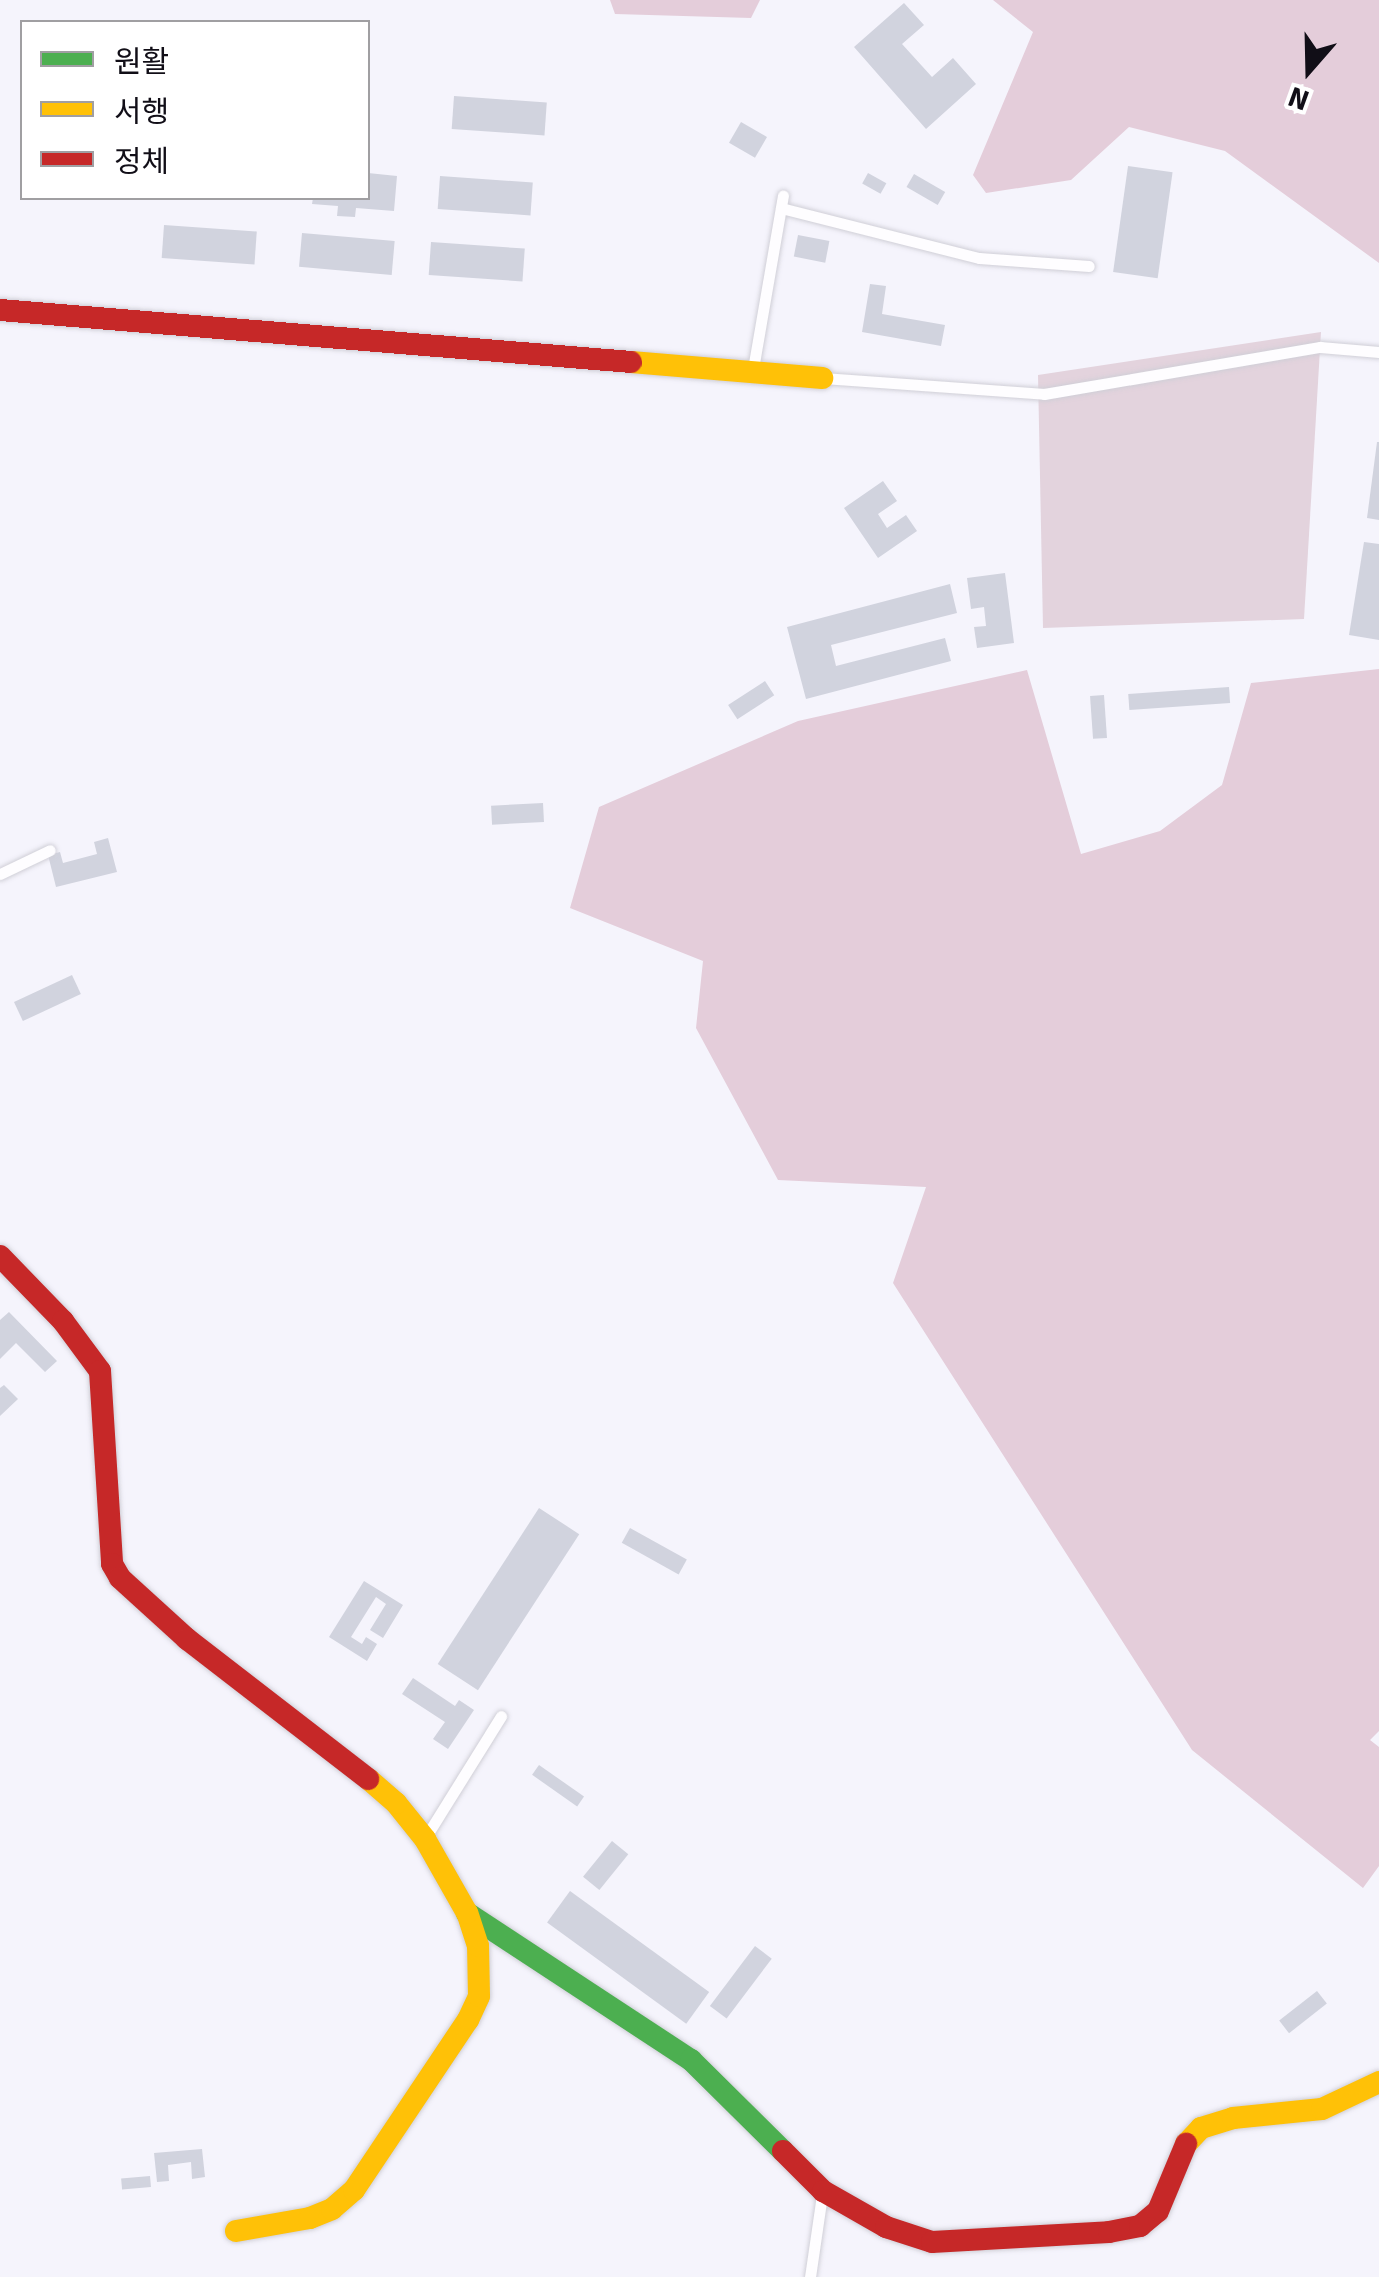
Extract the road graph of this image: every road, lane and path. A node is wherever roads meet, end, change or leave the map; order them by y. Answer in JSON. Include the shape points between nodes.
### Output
{"nodes":[{"id":1,"x":1089,"y":266,"type":"dead end"},
{"id":2,"x":0,"y":310,"type":"edge"},
{"id":3,"x":1379,"y":352,"type":"edge"},
{"id":4,"x":753,"y":373,"type":"junction"},
{"id":5,"x":822,"y":378,"type":"joint"},
{"id":6,"x":50,"y":850,"type":"dead end"},
{"id":7,"x":0,"y":874,"type":"edge"},
{"id":8,"x":0,"y":1256,"type":"edge"},
{"id":9,"x":501,"y":1716,"type":"dead end"},
{"id":10,"x":425,"y":1838,"type":"junction"},
{"id":11,"x":467,"y":1913,"type":"junction"},
{"id":12,"x":1379,"y":2082,"type":"edge"},
{"id":13,"x":822,"y":2190,"type":"junction"},
{"id":14,"x":236,"y":2231,"type":"dead end"},
{"id":15,"x":810,"y":2277,"type":"edge"}],
"edges":[{"from":1,"to":4,"type":"lane","via":[[979,258],[782,202]]},
{"from":2,"to":4,"type":"street"},
{"from":3,"to":5,"type":"lane","via":[[1320,347],[1044,394]]},
{"from":4,"to":5,"type":"street"},
{"from":6,"to":7,"type":"lane"},
{"from":8,"to":10,"type":"street","via":[[100,1371],[112,1564],[120,1578],[187,1639],[340,1754]]},
{"from":9,"to":10,"type":"lane"},
{"from":10,"to":11,"type":"street"},
{"from":11,"to":13,"type":"street","via":[[691,2060]]},
{"from":11,"to":14,"type":"street","via":[[478,1946],[479,1996],[354,2190],[332,2210],[310,2218]]},
{"from":12,"to":13,"type":"street","via":[[1322,2109],[1201,2128],[1183,2147],[1158,2210],[1129,2229],[932,2242],[886,2227]]},
{"from":13,"to":15,"type":"lane"}]}
